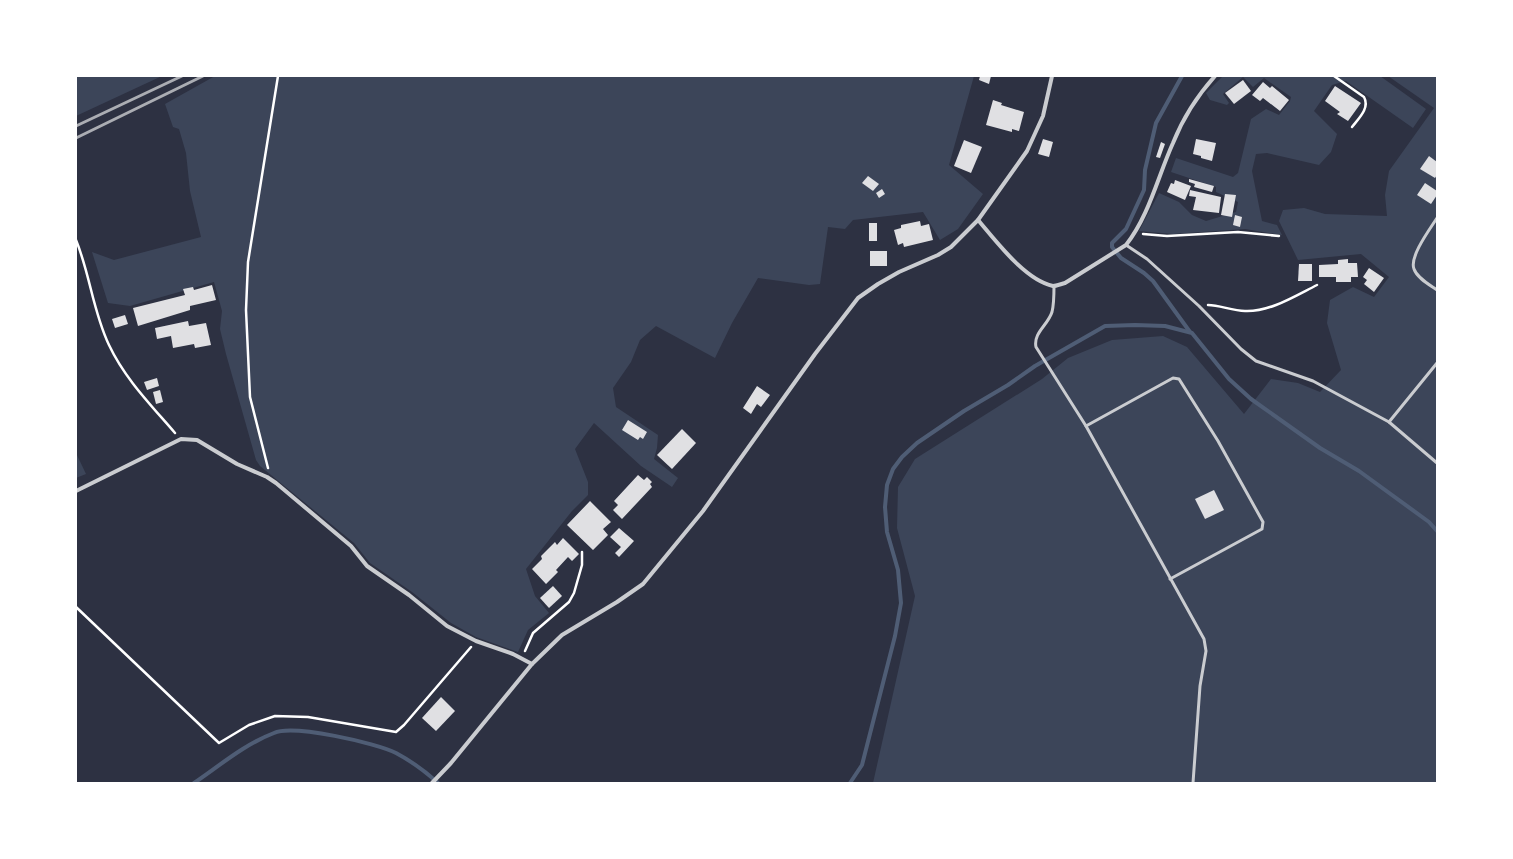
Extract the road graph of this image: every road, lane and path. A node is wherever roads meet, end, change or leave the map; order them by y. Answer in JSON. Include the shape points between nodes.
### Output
{"nodes":[{"id":1,"x":278,"y":76,"type":"edge"},
{"id":2,"x":1052,"y":76,"type":"edge"},
{"id":3,"x":1215,"y":76,"type":"edge"},
{"id":4,"x":1334,"y":76,"type":"edge"},
{"id":5,"x":1352,"y":126,"type":"dead end"},
{"id":6,"x":1437,"y":218,"type":"edge"},
{"id":7,"x":978,"y":220,"type":"junction"},
{"id":8,"x":1135,"y":232,"type":"junction"},
{"id":9,"x":1279,"y":236,"type":"dead end"},
{"id":10,"x":76,"y":240,"type":"edge"},
{"id":11,"x":1126,"y":245,"type":"junction"},
{"id":12,"x":1317,"y":285,"type":"dead end"},
{"id":13,"x":1054,"y":286,"type":"junction"},
{"id":14,"x":1437,"y":290,"type":"edge"},
{"id":15,"x":1197,"y":304,"type":"junction"},
{"id":16,"x":1436,"y":365,"type":"edge"},
{"id":17,"x":1389,"y":422,"type":"junction"},
{"id":18,"x":1086,"y":426,"type":"junction"},
{"id":19,"x":181,"y":440,"type":"junction"},
{"id":20,"x":1437,"y":463,"type":"edge"},
{"id":21,"x":267,"y":477,"type":"junction"},
{"id":22,"x":76,"y":491,"type":"edge"},
{"id":23,"x":582,"y":552,"type":"dead end"},
{"id":24,"x":1170,"y":579,"type":"junction"},
{"id":25,"x":76,"y":607,"type":"edge"},
{"id":26,"x":476,"y":641,"type":"junction"},
{"id":27,"x":522,"y":659,"type":"junction"},
{"id":28,"x":532,"y":664,"type":"junction"},
{"id":29,"x":432,"y":783,"type":"edge"},
{"id":30,"x":1193,"y":783,"type":"edge"}],
"edges":[{"from":1,"to":21,"type":"path","via":[[249,255],[246,310],[250,396],[267,460]]},
{"from":2,"to":7,"type":"street","via":[[1043,116],[1027,151]]},
{"from":3,"to":8,"type":"street","via":[[1187,112]]},
{"from":4,"to":5,"type":"path","via":[[1364,97],[1367,102]]},
{"from":6,"to":14,"type":"lane","via":[[1413,260],[1417,274]]},
{"from":7,"to":13,"type":"street","via":[[1009,258],[1040,280]]},
{"from":7,"to":28,"type":"street","via":[[951,247],[899,272],[858,298],[703,511],[643,584],[562,635]]},
{"from":8,"to":9,"type":"path","via":[[1167,236],[1238,232]]},
{"from":8,"to":11,"type":"street"},
{"from":10,"to":19,"type":"path","via":[[86,264],[95,304],[109,345],[129,379]]},
{"from":11,"to":13,"type":"street","via":[[1065,283]]},
{"from":11,"to":15,"type":"lane","via":[[1147,259]]},
{"from":12,"to":15,"type":"path","via":[[1284,302],[1255,311]]},
{"from":13,"to":18,"type":"lane","via":[[1052,312],[1035,341]]},
{"from":15,"to":17,"type":"lane","via":[[1256,361],[1313,381]]},
{"from":16,"to":17,"type":"lane"},
{"from":17,"to":20,"type":"lane"},
{"from":18,"to":24,"type":"lane"},
{"from":18,"to":24,"type":"lane","via":[[1173,378],[1179,379],[1218,441],[1263,522],[1262,529]]},
{"from":19,"to":21,"type":"street","via":[[197,440],[237,464]]},
{"from":19,"to":22,"type":"street"},
{"from":21,"to":26,"type":"street","via":[[351,546],[367,566],[447,626]]},
{"from":23,"to":27,"type":"path","via":[[582,565],[569,602],[532,633]]},
{"from":24,"to":30,"type":"lane","via":[[1204,639],[1206,651],[1200,686]]},
{"from":25,"to":26,"type":"path","via":[[218,743],[249,725],[275,716],[308,717],[396,732],[404,726]]},
{"from":26,"to":27,"type":"street"},
{"from":27,"to":28,"type":"street"},
{"from":28,"to":29,"type":"street"}]}
